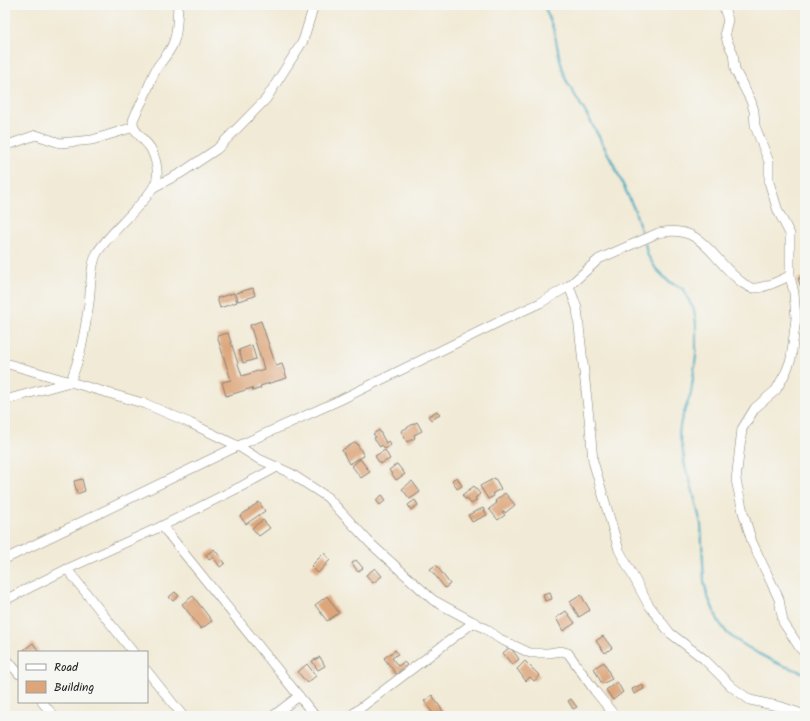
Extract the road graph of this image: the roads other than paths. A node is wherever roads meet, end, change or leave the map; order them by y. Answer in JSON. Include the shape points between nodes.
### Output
{"nodes":[{"id":1,"x":178,"y":5,"type":"edge"},
{"id":2,"x":314,"y":5,"type":"edge"},
{"id":3,"x":724,"y":5,"type":"edge"},
{"id":4,"x":134,"y":127,"type":"junction"},
{"id":5,"x":5,"y":146,"type":"edge"},
{"id":6,"x":154,"y":187,"type":"junction"},
{"id":7,"x":790,"y":276,"type":"junction"},
{"id":8,"x":569,"y":286,"type":"junction"},
{"id":9,"x":5,"y":362,"type":"edge"},
{"id":10,"x":70,"y":382,"type":"junction"},
{"id":11,"x":5,"y":400,"type":"edge"},
{"id":12,"x":238,"y":446,"type":"junction"},
{"id":13,"x":277,"y":467,"type":"junction"},
{"id":14,"x":162,"y":526,"type":"junction"},
{"id":15,"x":5,"y":559,"type":"edge"},
{"id":16,"x":67,"y":569,"type":"junction"},
{"id":17,"x":5,"y":600,"type":"edge"},
{"id":18,"x":474,"y":622,"type":"junction"},
{"id":19,"x":132,"y":651,"type":"edge"},
{"id":20,"x":805,"y":653,"type":"edge"},
{"id":21,"x":5,"y":657,"type":"edge"},
{"id":22,"x":148,"y":672,"type":"edge"},
{"id":23,"x":18,"y":673,"type":"edge"},
{"id":24,"x":299,"y":696,"type":"junction"},
{"id":25,"x":43,"y":703,"type":"edge"},
{"id":26,"x":805,"y":715,"type":"edge"},
{"id":27,"x":54,"y":716,"type":"edge"},
{"id":28,"x":183,"y":716,"type":"edge"},
{"id":29,"x":273,"y":716,"type":"edge"},
{"id":30,"x":315,"y":716,"type":"edge"},
{"id":31,"x":350,"y":716,"type":"edge"},
{"id":32,"x":615,"y":716,"type":"edge"}],
"edges":[{"from":1,"to":4,"type":"street","via":[[175,40],[157,68],[137,110]]},
{"from":2,"to":6,"type":"street","via":[[304,41],[266,99],[217,149]]},
{"from":3,"to":7,"type":"street","via":[[728,20],[725,32],[733,54],[735,70],[751,100],[755,126],[769,162],[769,182],[778,212],[790,234]]},
{"from":4,"to":5,"type":"street","via":[[92,140],[60,143],[36,134]]},
{"from":4,"to":6,"type":"street","via":[[150,147],[155,158],[157,177]]},
{"from":6,"to":10,"type":"street","via":[[115,229],[94,259],[82,346]]},
{"from":7,"to":8,"type":"street","via":[[754,289],[729,272],[703,242],[681,231],[668,230],[599,259]]},
{"from":7,"to":20,"type":"street","via":[[796,318],[791,359],[776,390],[755,408],[742,429],[736,480],[752,542],[779,599],[783,622]]},
{"from":8,"to":12,"type":"street","via":[[540,303]]},
{"from":8,"to":26,"type":"street","via":[[577,308],[593,461],[619,550],[648,604],[670,633],[750,700]]},
{"from":9,"to":10,"type":"street"},
{"from":10,"to":11,"type":"street"},
{"from":10,"to":12,"type":"street","via":[[146,404]]},
{"from":12,"to":13,"type":"street"},
{"from":12,"to":15,"type":"street"},
{"from":13,"to":14,"type":"street"},
{"from":13,"to":18,"type":"street","via":[[327,498],[371,544],[433,600]]},
{"from":14,"to":16,"type":"street"},
{"from":14,"to":24,"type":"street"},
{"from":16,"to":17,"type":"street"},
{"from":16,"to":19,"type":"street"},
{"from":18,"to":31,"type":"street"},
{"from":18,"to":32,"type":"street","via":[[500,639],[530,653],[568,653]]},
{"from":21,"to":23,"type":"street"},
{"from":22,"to":28,"type":"street"},
{"from":24,"to":29,"type":"street"},
{"from":24,"to":30,"type":"street"},
{"from":25,"to":27,"type":"street"}]}
